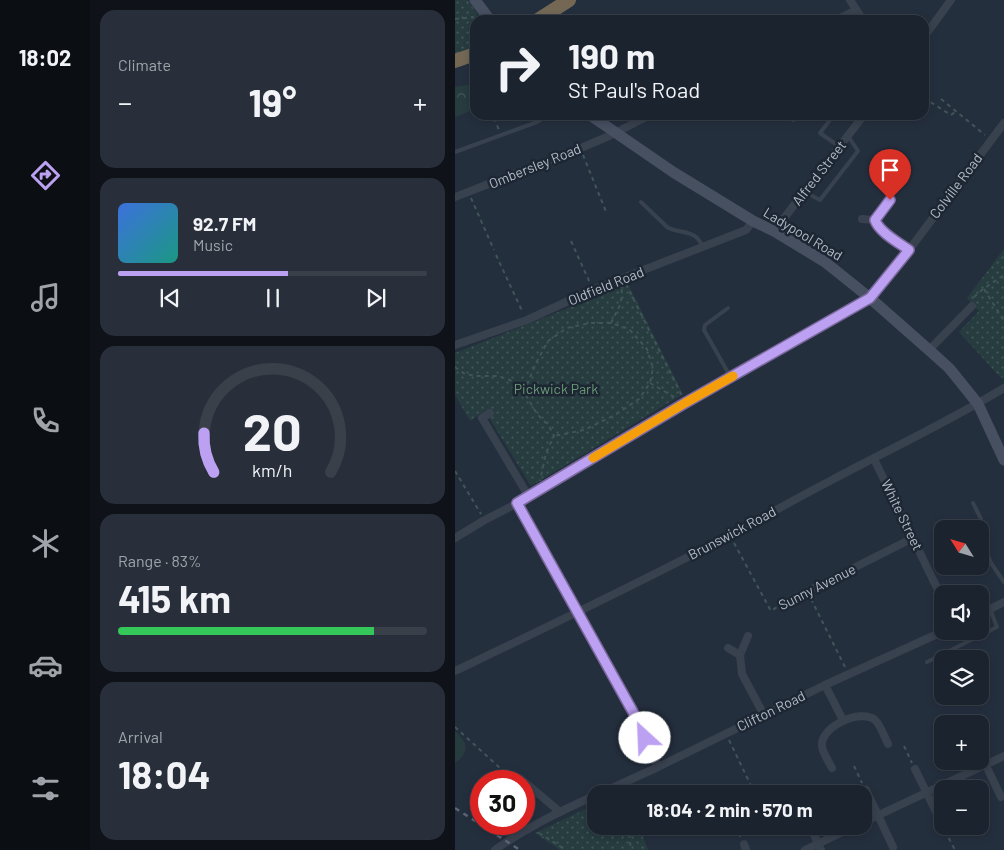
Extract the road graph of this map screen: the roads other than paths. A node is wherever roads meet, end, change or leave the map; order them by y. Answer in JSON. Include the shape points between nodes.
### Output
{"nodes":[{"id":1,"x":475,"y":0,"type":"edge"},
{"id":2,"x":569,"y":0,"type":"edge"},
{"id":3,"x":850,"y":0,"type":"edge"},
{"id":4,"x":951,"y":0,"type":"edge"},
{"id":5,"x":857,"y":10,"type":"junction"},
{"id":6,"x":486,"y":15,"type":"edge"},
{"id":7,"x":546,"y":15,"type":"edge"},
{"id":8,"x":846,"y":15,"type":"edge"},
{"id":9,"x":860,"y":15,"type":"edge"},
{"id":10,"x":929,"y":30,"type":"edge"},
{"id":11,"x":470,"y":56,"type":"edge"},
{"id":12,"x":455,"y":61,"type":"edge"},
{"id":13,"x":540,"y":120,"type":"edge"},
{"id":14,"x":597,"y":120,"type":"edge"},
{"id":15,"x":640,"y":120,"type":"edge"},
{"id":16,"x":830,"y":120,"type":"edge"},
{"id":17,"x":860,"y":120,"type":"edge"},
{"id":18,"x":1004,"y":122,"type":"edge"},
{"id":19,"x":614,"y":133,"type":"junction"},
{"id":20,"x":848,"y":136,"type":"junction"},
{"id":21,"x":840,"y":147,"type":"junction"},
{"id":22,"x":455,"y":152,"type":"edge"},
{"id":23,"x":805,"y":192,"type":"junction"},
{"id":24,"x":455,"y":196,"type":"edge"},
{"id":25,"x":890,"y":200,"type":"dead end"},
{"id":26,"x":641,"y":202,"type":"dead end"},
{"id":27,"x":862,"y":219,"type":"dead end"},
{"id":28,"x":875,"y":220,"type":"junction"},
{"id":29,"x":753,"y":221,"type":"junction"},
{"id":30,"x":774,"y":231,"type":"junction"},
{"id":31,"x":704,"y":247,"type":"junction"},
{"id":32,"x":909,"y":250,"type":"junction"},
{"id":33,"x":870,"y":298,"type":"junction"},
{"id":34,"x":972,"y":306,"type":"road end"},
{"id":35,"x":729,"y":308,"type":"dead end"},
{"id":36,"x":455,"y":345,"type":"edge"},
{"id":37,"x":929,"y":350,"type":"junction"},
{"id":38,"x":730,"y":377,"type":"junction"},
{"id":39,"x":1004,"y":388,"type":"edge"},
{"id":40,"x":978,"y":404,"type":"junction"},
{"id":41,"x":490,"y":413,"type":"dead end"},
{"id":42,"x":874,"y":459,"type":"junction"},
{"id":43,"x":1004,"y":460,"type":"edge"},
{"id":44,"x":529,"y":497,"type":"junction"},
{"id":45,"x":517,"y":503,"type":"junction"},
{"id":46,"x":973,"y":503,"type":"dead end"},
{"id":47,"x":981,"y":520,"type":"edge"},
{"id":48,"x":455,"y":538,"type":"edge"},
{"id":49,"x":913,"y":538,"type":"junction"},
{"id":50,"x":989,"y":558,"type":"edge"},
{"id":51,"x":1004,"y":582,"type":"edge"},
{"id":52,"x":936,"y":585,"type":"edge"},
{"id":53,"x":788,"y":601,"type":"road end"},
{"id":54,"x":1004,"y":602,"type":"edge"},
{"id":55,"x":990,"y":609,"type":"joint"},
{"id":56,"x":578,"y":612,"type":"junction"},
{"id":57,"x":934,"y":635,"type":"edge"},
{"id":58,"x":748,"y":636,"type":"dead end"},
{"id":59,"x":728,"y":648,"type":"dead end"},
{"id":60,"x":740,"y":655,"type":"junction"},
{"id":61,"x":927,"y":662,"type":"dead end"},
{"id":62,"x":455,"y":671,"type":"edge"},
{"id":63,"x":825,"y":685,"type":"junction"},
{"id":64,"x":764,"y":714,"type":"junction"},
{"id":65,"x":843,"y":720,"type":"junction"},
{"id":66,"x":888,"y":744,"type":"dead end"},
{"id":67,"x":1004,"y":756,"type":"edge"},
{"id":68,"x":989,"y":763,"type":"edge"},
{"id":69,"x":658,"y":767,"type":"junction"},
{"id":70,"x":832,"y":768,"type":"dead end"},
{"id":71,"x":915,"y":769,"type":"road end"},
{"id":72,"x":974,"y":770,"type":"edge"},
{"id":73,"x":988,"y":770,"type":"edge"},
{"id":74,"x":618,"y":785,"type":"edge"},
{"id":75,"x":535,"y":791,"type":"edge"},
{"id":76,"x":926,"y":793,"type":"junction"},
{"id":77,"x":1001,"y":796,"type":"dead end"},
{"id":78,"x":587,"y":799,"type":"edge"},
{"id":79,"x":872,"y":805,"type":"edge"},
{"id":80,"x":934,"y":808,"type":"edge"},
{"id":81,"x":560,"y":812,"type":"junction"},
{"id":82,"x":877,"y":816,"type":"junction"},
{"id":83,"x":872,"y":818,"type":"edge"},
{"id":84,"x":814,"y":835,"type":"edge"},
{"id":85,"x":840,"y":835,"type":"edge"},
{"id":86,"x":819,"y":847,"type":"edge"},
{"id":87,"x":893,"y":847,"type":"dead end"},
{"id":88,"x":495,"y":850,"type":"edge"},
{"id":89,"x":805,"y":850,"type":"edge"}],
"edges":[{"from":1,"to":6,"type":"street"},
{"from":2,"to":7,"type":"highway"},
{"from":3,"to":5,"type":"street"},
{"from":4,"to":10,"type":"street"},
{"from":5,"to":8,"type":"street"},
{"from":5,"to":9,"type":"street"},
{"from":11,"to":12,"type":"highway"},
{"from":13,"to":22,"type":"lane"},
{"from":14,"to":19,"type":"street","name":"Ladypool Road"},
{"from":15,"to":19,"type":"street","name":"Ombersley Road"},
{"from":16,"to":21,"type":"lane","via":[[821,133]]},
{"from":17,"to":20,"type":"street","name":"Alfred Street"},
{"from":18,"to":32,"type":"street","name":"Colville Road"},
{"from":19,"to":24,"type":"street","name":"Ombersley Road"},
{"from":19,"to":29,"type":"street","name":"Ladypool Road"},
{"from":20,"to":21,"type":"street","name":"Alfred Street"},
{"from":20,"to":23,"type":"lane","via":[[859,151],[820,200]]},
{"from":21,"to":23,"type":"street","name":"Alfred Street"},
{"from":23,"to":30,"type":"street","name":"Alfred Street"},
{"from":25,"to":28,"type":"street"},
{"from":26,"to":31,"type":"lane","via":[[671,230],[691,234]]},
{"from":27,"to":28,"type":"street"},
{"from":28,"to":32,"type":"street","via":[[885,233]]},
{"from":29,"to":30,"type":"street","name":"Ladypool Road"},
{"from":29,"to":31,"type":"street","name":"Oldfield Road","via":[[746,230]]},
{"from":30,"to":33,"type":"street","name":"Ladypool Road","via":[[825,262]]},
{"from":31,"to":36,"type":"street","name":"Oldfield Road","via":[[593,290],[527,320]]},
{"from":32,"to":33,"type":"street","name":"Colville Road"},
{"from":33,"to":37,"type":"street","name":"Ladypool Road"},
{"from":33,"to":38,"type":"street"},
{"from":34,"to":37,"type":"street"},
{"from":35,"to":38,"type":"lane","via":[[705,325],[704,330]]},
{"from":37,"to":40,"type":"street","name":"Ladypool Road","via":[[949,368]]},
{"from":38,"to":44,"type":"street"},
{"from":39,"to":40,"type":"street","name":"Brunswick Road"},
{"from":40,"to":42,"type":"street","name":"Brunswick Road"},
{"from":40,"to":43,"type":"street","name":"Ladypool Road"},
{"from":41,"to":44,"type":"street","via":[[482,418]]},
{"from":42,"to":49,"type":"street","name":"White Street"},
{"from":42,"to":56,"type":"street","name":"Brunswick Road"},
{"from":44,"to":45,"type":"street"},
{"from":45,"to":48,"type":"street"},
{"from":45,"to":56,"type":"street"},
{"from":46,"to":47,"type":"lane"},
{"from":49,"to":52,"type":"street","name":"White Street"},
{"from":49,"to":53,"type":"street","name":"Sunny Avenue"},
{"from":50,"to":51,"type":"lane"},
{"from":54,"to":55,"type":"street"},
{"from":55,"to":61,"type":"lane","via":[[997,627]]},
{"from":56,"to":62,"type":"street","name":"Brunswick Road"},
{"from":56,"to":69,"type":"street","via":[[633,712]]},
{"from":57,"to":63,"type":"street","name":"Clifton Road"},
{"from":58,"to":60,"type":"street"},
{"from":59,"to":60,"type":"street"},
{"from":60,"to":64,"type":"street","via":[[743,674]]},
{"from":63,"to":64,"type":"street","name":"Clifton Road"},
{"from":63,"to":65,"type":"street"},
{"from":64,"to":69,"type":"street","name":"Clifton Road"},
{"from":65,"to":66,"type":"street","via":[[869,717],[875,720]]},
{"from":65,"to":70,"type":"street","via":[[823,737],[822,747]]},
{"from":67,"to":68,"type":"street"},
{"from":69,"to":74,"type":"street","name":"Clifton Road"},
{"from":71,"to":76,"type":"street"},
{"from":72,"to":76,"type":"street"},
{"from":73,"to":77,"type":"street"},
{"from":75,"to":81,"type":"street"},
{"from":76,"to":80,"type":"street"},
{"from":76,"to":82,"type":"street"},
{"from":78,"to":81,"type":"street","name":"Clifton Road"},
{"from":79,"to":82,"type":"street"},
{"from":81,"to":88,"type":"street","name":"Clifton Road"},
{"from":82,"to":83,"type":"street"},
{"from":82,"to":87,"type":"street"},
{"from":84,"to":86,"type":"street"},
{"from":85,"to":86,"type":"street"},
{"from":86,"to":89,"type":"street"}]}
